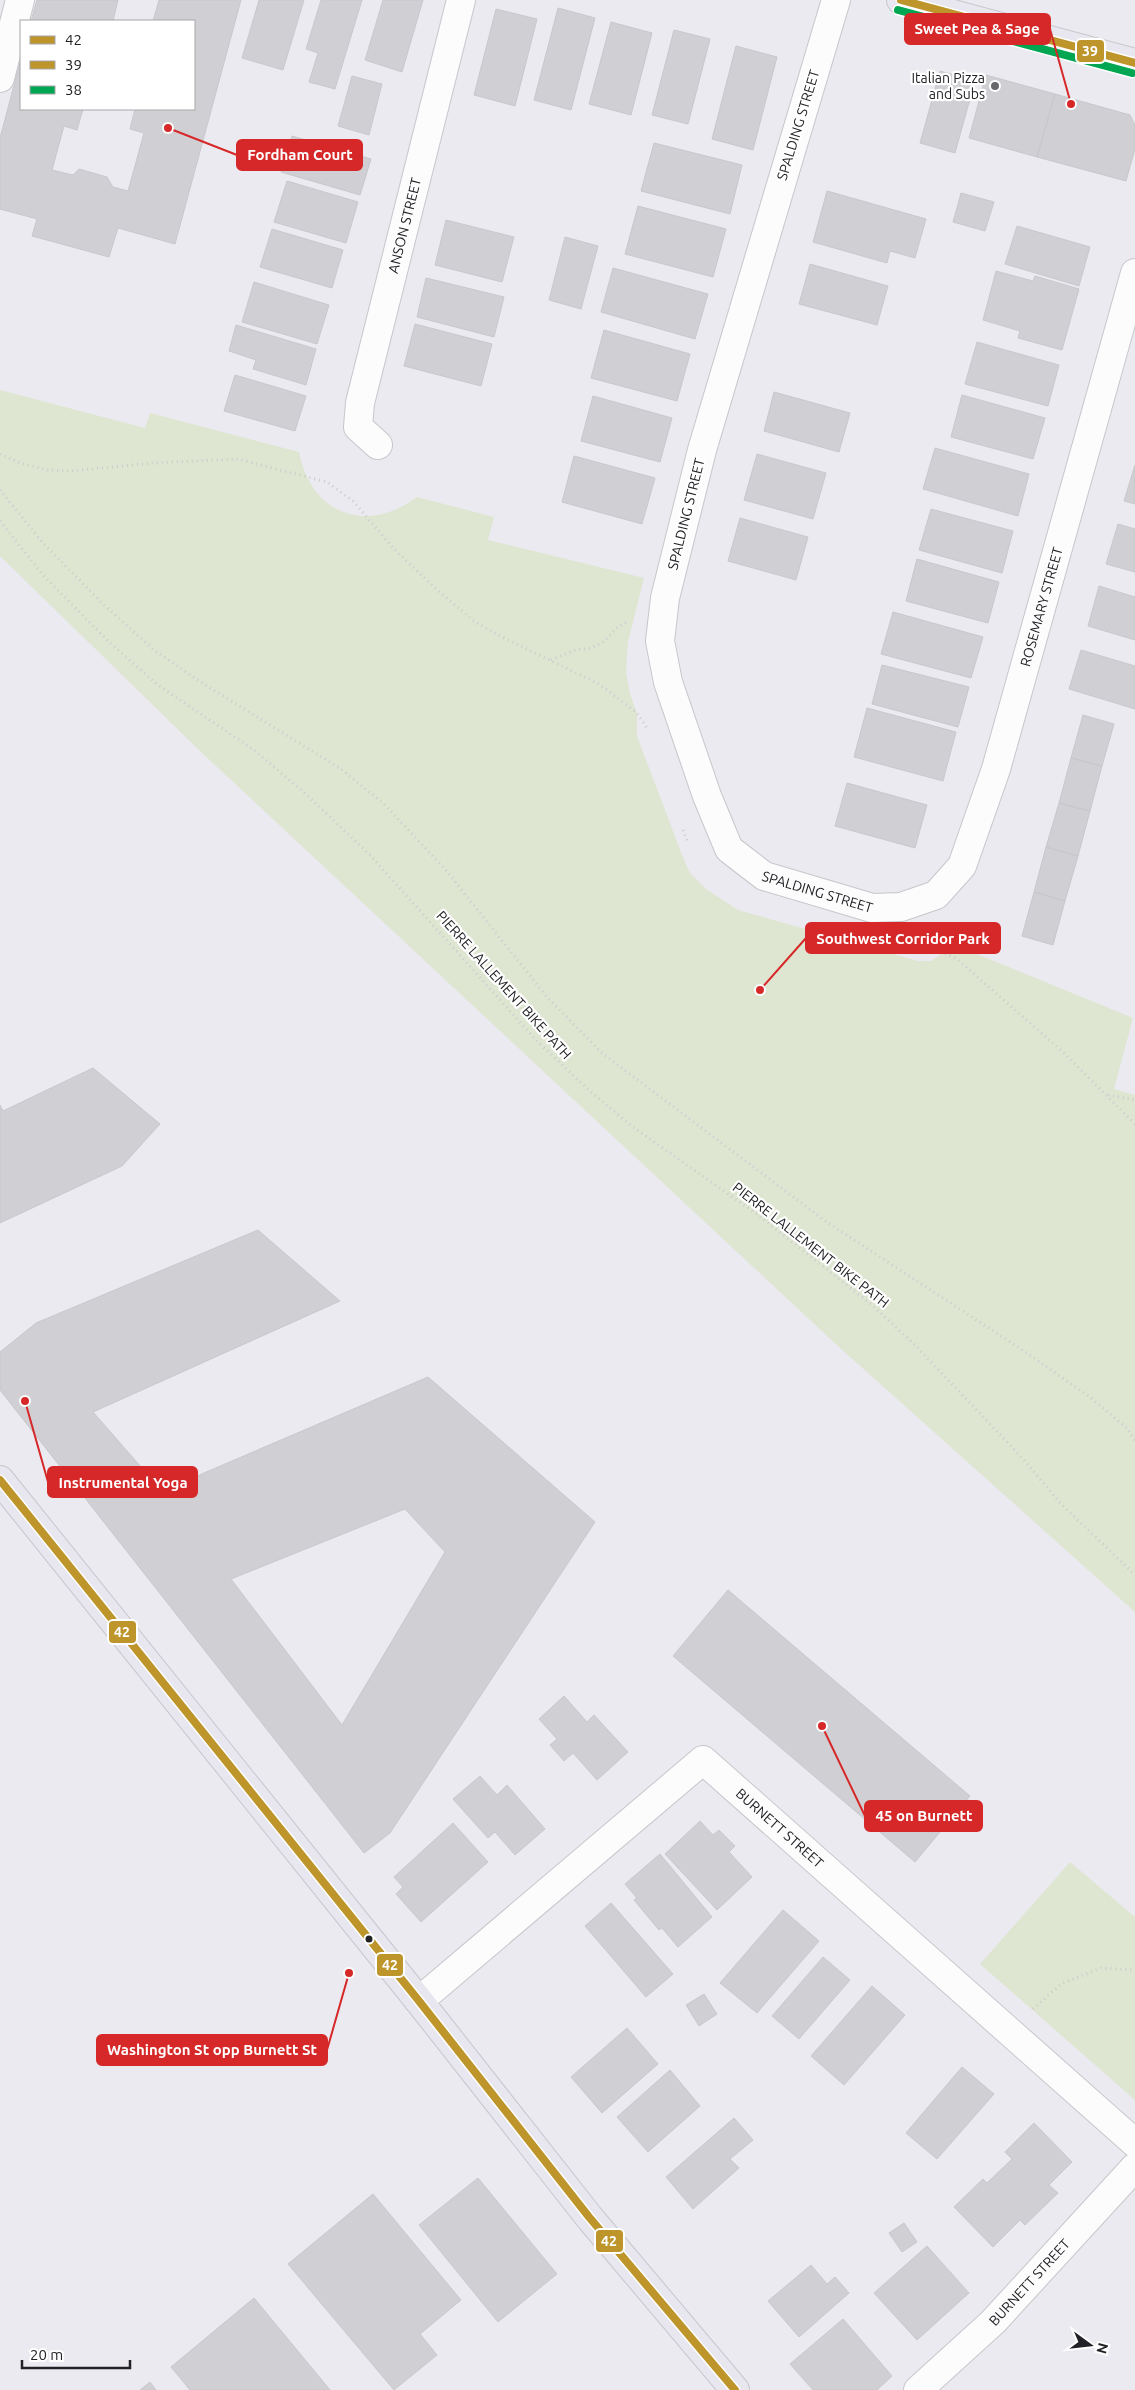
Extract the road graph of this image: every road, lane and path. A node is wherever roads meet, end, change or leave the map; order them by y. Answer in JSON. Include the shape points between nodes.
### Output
{"nodes":[{"id":1,"x":20,"y":0,"type":"edge"},
{"id":2,"x":461,"y":0,"type":"edge"},
{"id":3,"x":836,"y":0,"type":"edge"},
{"id":4,"x":901,"y":0,"type":"edge"},
{"id":5,"x":1135,"y":63,"type":"edge"},
{"id":6,"x":0,"y":78,"type":"edge"},
{"id":7,"x":1135,"y":272,"type":"edge"},
{"id":8,"x":378,"y":445,"type":"dead end"},
{"id":9,"x":0,"y":454,"type":"edge"},
{"id":10,"x":0,"y":490,"type":"edge"},
{"id":11,"x":0,"y":521,"type":"edge"},
{"id":12,"x":665,"y":598,"type":"junction"},
{"id":13,"x":551,"y":660,"type":"junction"},
{"id":14,"x":651,"y":734,"type":"dead end"},
{"id":15,"x":682,"y":827,"type":"dead end"},
{"id":16,"x":689,"y":844,"type":"dead end"},
{"id":17,"x":901,"y":907,"type":"joint"},
{"id":18,"x":900,"y":941,"type":"dead end"},
{"id":19,"x":1108,"y":1095,"type":"junction"},
{"id":20,"x":1135,"y":1100,"type":"edge"},
{"id":21,"x":1135,"y":1124,"type":"edge"},
{"id":22,"x":1135,"y":1441,"type":"edge"},
{"id":23,"x":0,"y":1480,"type":"edge"},
{"id":24,"x":1135,"y":1575,"type":"edge"},
{"id":25,"x":1135,"y":1970,"type":"edge"},
{"id":26,"x":419,"y":2001,"type":"junction"},
{"id":27,"x":1027,"y":2014,"type":"dead end"},
{"id":28,"x":1135,"y":2142,"type":"edge"},
{"id":29,"x":1135,"y":2167,"type":"edge"},
{"id":30,"x":735,"y":2390,"type":"edge"},
{"id":31,"x":918,"y":2390,"type":"edge"}],
"edges":[{"from":1,"to":6,"type":"street"},
{"from":2,"to":8,"type":"street","name":"ANSON STREET","via":[[360,403],[358,427]]},
{"from":3,"to":12,"type":"street","name":"SPALDING STREET","via":[[702,450]]},
{"from":4,"to":5,"type":"main road"},
{"from":7,"to":17,"type":"street","name":"ROSEMARY STREET","via":[[996,769],[962,866],[936,896]]},
{"from":9,"to":13,"type":"path","via":[[20,463],[72,472],[152,463],[238,459],[327,482],[353,501],[395,550],[475,622]]},
{"from":10,"to":22,"type":"path","via":[[42,542],[154,650],[341,769],[384,804],[445,869],[547,997],[602,1053],[828,1223],[1091,1398],[1128,1429]]},
{"from":11,"to":24,"type":"path","name":"PIERRE LALLEMENT BIKE PATH","via":[[42,575],[110,643],[158,684],[254,750],[369,854],[537,1041],[591,1092],[633,1127],[765,1221],[904,1334],[1024,1460],[1062,1505]]},
{"from":12,"to":13,"type":"path","via":[[617,628],[602,643]]},
{"from":12,"to":17,"type":"street","name":"SPALDING STREET","via":[[660,641],[668,682],[729,849],[764,876],[872,908]]},
{"from":13,"to":14,"type":"path","via":[[599,684],[620,699],[637,713]]},
{"from":15,"to":16,"type":"path"},
{"from":18,"to":19,"type":"path","via":[[945,952],[957,959]]},
{"from":19,"to":20,"type":"path"},
{"from":19,"to":21,"type":"path"},
{"from":23,"to":26,"type":"main road"},
{"from":25,"to":27,"type":"path","via":[[1101,1968],[1061,1984]]},
{"from":26,"to":28,"type":"street","name":"BURNETT STREET","via":[[703,1760]]},
{"from":26,"to":30,"type":"main road","via":[[589,2217]]},
{"from":29,"to":31,"type":"street","name":"BURNETT STREET","via":[[992,2322]]}]}
